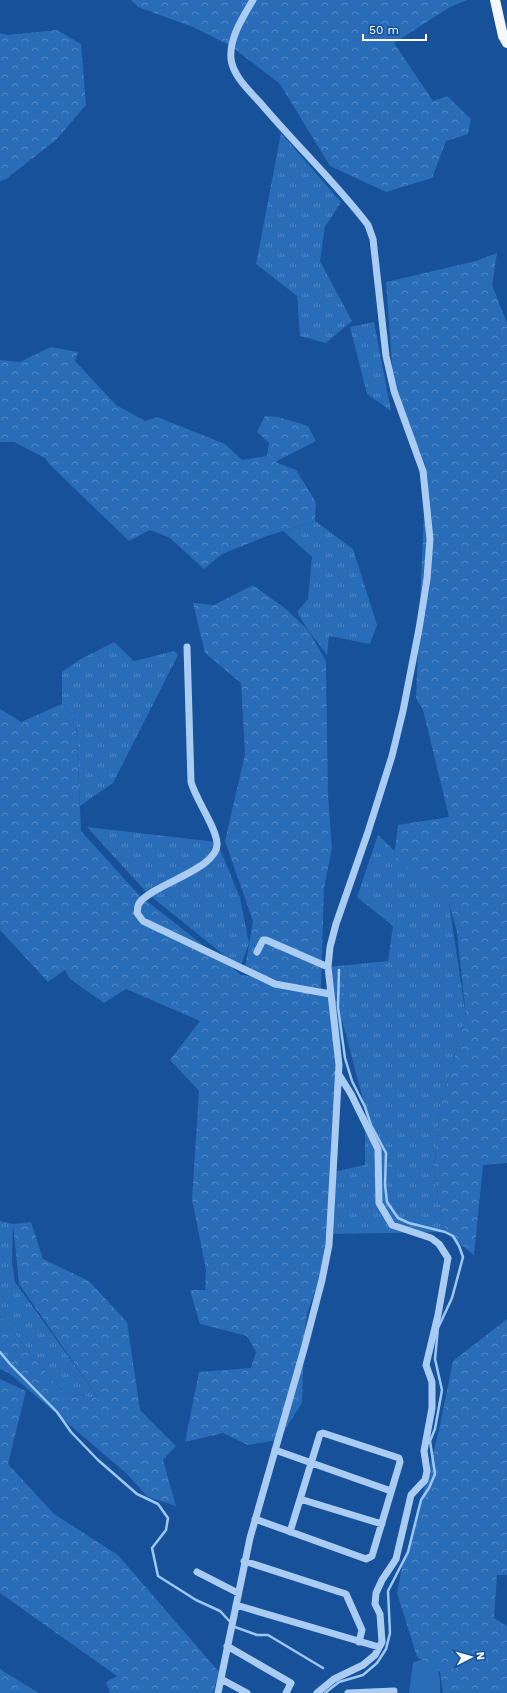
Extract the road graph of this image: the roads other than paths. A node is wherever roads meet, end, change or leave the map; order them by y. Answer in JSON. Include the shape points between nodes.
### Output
{"nodes":[{"id":1,"x":253,"y":0,"type":"edge"},
{"id":2,"x":495,"y":0,"type":"edge"},
{"id":3,"x":507,"y":43,"type":"edge"},
{"id":4,"x":187,"y":648,"type":"dead end"},
{"id":5,"x":257,"y":952,"type":"dead end"},
{"id":6,"x":328,"y":967,"type":"junction"},
{"id":7,"x":330,"y":994,"type":"junction"},
{"id":8,"x":338,"y":1073,"type":"junction"},
{"id":9,"x":275,"y":1450,"type":"junction"},
{"id":10,"x":311,"y":1462,"type":"junction"},
{"id":11,"x":391,"y":1490,"type":"junction"},
{"id":12,"x":300,"y":1499,"type":"junction"},
{"id":13,"x":255,"y":1519,"type":"junction"},
{"id":14,"x":382,"y":1524,"type":"junction"},
{"id":15,"x":290,"y":1532,"type":"junction"},
{"id":16,"x":244,"y":1561,"type":"junction"},
{"id":17,"x":197,"y":1572,"type":"dead end"},
{"id":18,"x":238,"y":1593,"type":"junction"},
{"id":19,"x":236,"y":1605,"type":"junction"},
{"id":20,"x":359,"y":1642,"type":"junction"},
{"id":21,"x":228,"y":1646,"type":"junction"},
{"id":22,"x":379,"y":1647,"type":"junction"},
{"id":23,"x":221,"y":1679,"type":"junction"},
{"id":24,"x":394,"y":1691,"type":"dead end"},
{"id":25,"x":218,"y":1693,"type":"edge"},
{"id":26,"x":247,"y":1693,"type":"edge"},
{"id":27,"x":286,"y":1693,"type":"edge"},
{"id":28,"x":317,"y":1693,"type":"edge"},
{"id":29,"x":348,"y":1693,"type":"edge"}],
"edges":[{"from":1,"to":6,"type":"street","via":[[239,24],[231,46],[234,69],[279,125],[360,214],[373,238],[386,356],[394,391],[423,471],[430,539],[419,630],[403,711],[373,817],[336,924]]},
{"from":2,"to":3,"type":"main road"},
{"from":4,"to":7,"type":"street","via":[[191,782],[194,794],[216,836],[218,849],[206,862],[148,894],[139,903],[137,913],[143,921],[275,984]]},
{"from":5,"to":6,"type":"street","via":[[263,940],[266,940]]},
{"from":6,"to":7,"type":"street"},
{"from":7,"to":8,"type":"street"},
{"from":8,"to":9,"type":"street","via":[[329,1245],[304,1349]]},
{"from":8,"to":22,"type":"street","via":[[378,1149],[379,1203],[392,1225],[431,1238],[439,1244],[448,1258],[426,1365],[432,1382],[432,1408],[424,1451],[427,1471],[424,1480],[411,1495],[396,1559],[376,1593],[375,1604],[382,1626],[382,1642]]},
{"from":9,"to":10,"type":"street"},
{"from":9,"to":13,"type":"street"},
{"from":10,"to":11,"type":"street"},
{"from":10,"to":11,"type":"street","via":[[320,1434],[323,1432],[399,1458]]},
{"from":10,"to":12,"type":"street"},
{"from":11,"to":14,"type":"street"},
{"from":12,"to":14,"type":"street"},
{"from":12,"to":15,"type":"street"},
{"from":13,"to":15,"type":"street"},
{"from":13,"to":16,"type":"street"},
{"from":14,"to":15,"type":"street","via":[[372,1556],[366,1559]]},
{"from":16,"to":18,"type":"street"},
{"from":16,"to":20,"type":"street","via":[[346,1594],[362,1630]]},
{"from":17,"to":18,"type":"street"},
{"from":18,"to":19,"type":"street"},
{"from":19,"to":20,"type":"street"},
{"from":19,"to":21,"type":"street"},
{"from":20,"to":22,"type":"street"},
{"from":21,"to":23,"type":"street"},
{"from":21,"to":27,"type":"street","via":[[291,1683]]},
{"from":22,"to":28,"type":"street","via":[[363,1665],[334,1680]]},
{"from":23,"to":25,"type":"street"},
{"from":23,"to":26,"type":"street"},
{"from":24,"to":29,"type":"street"}]}
